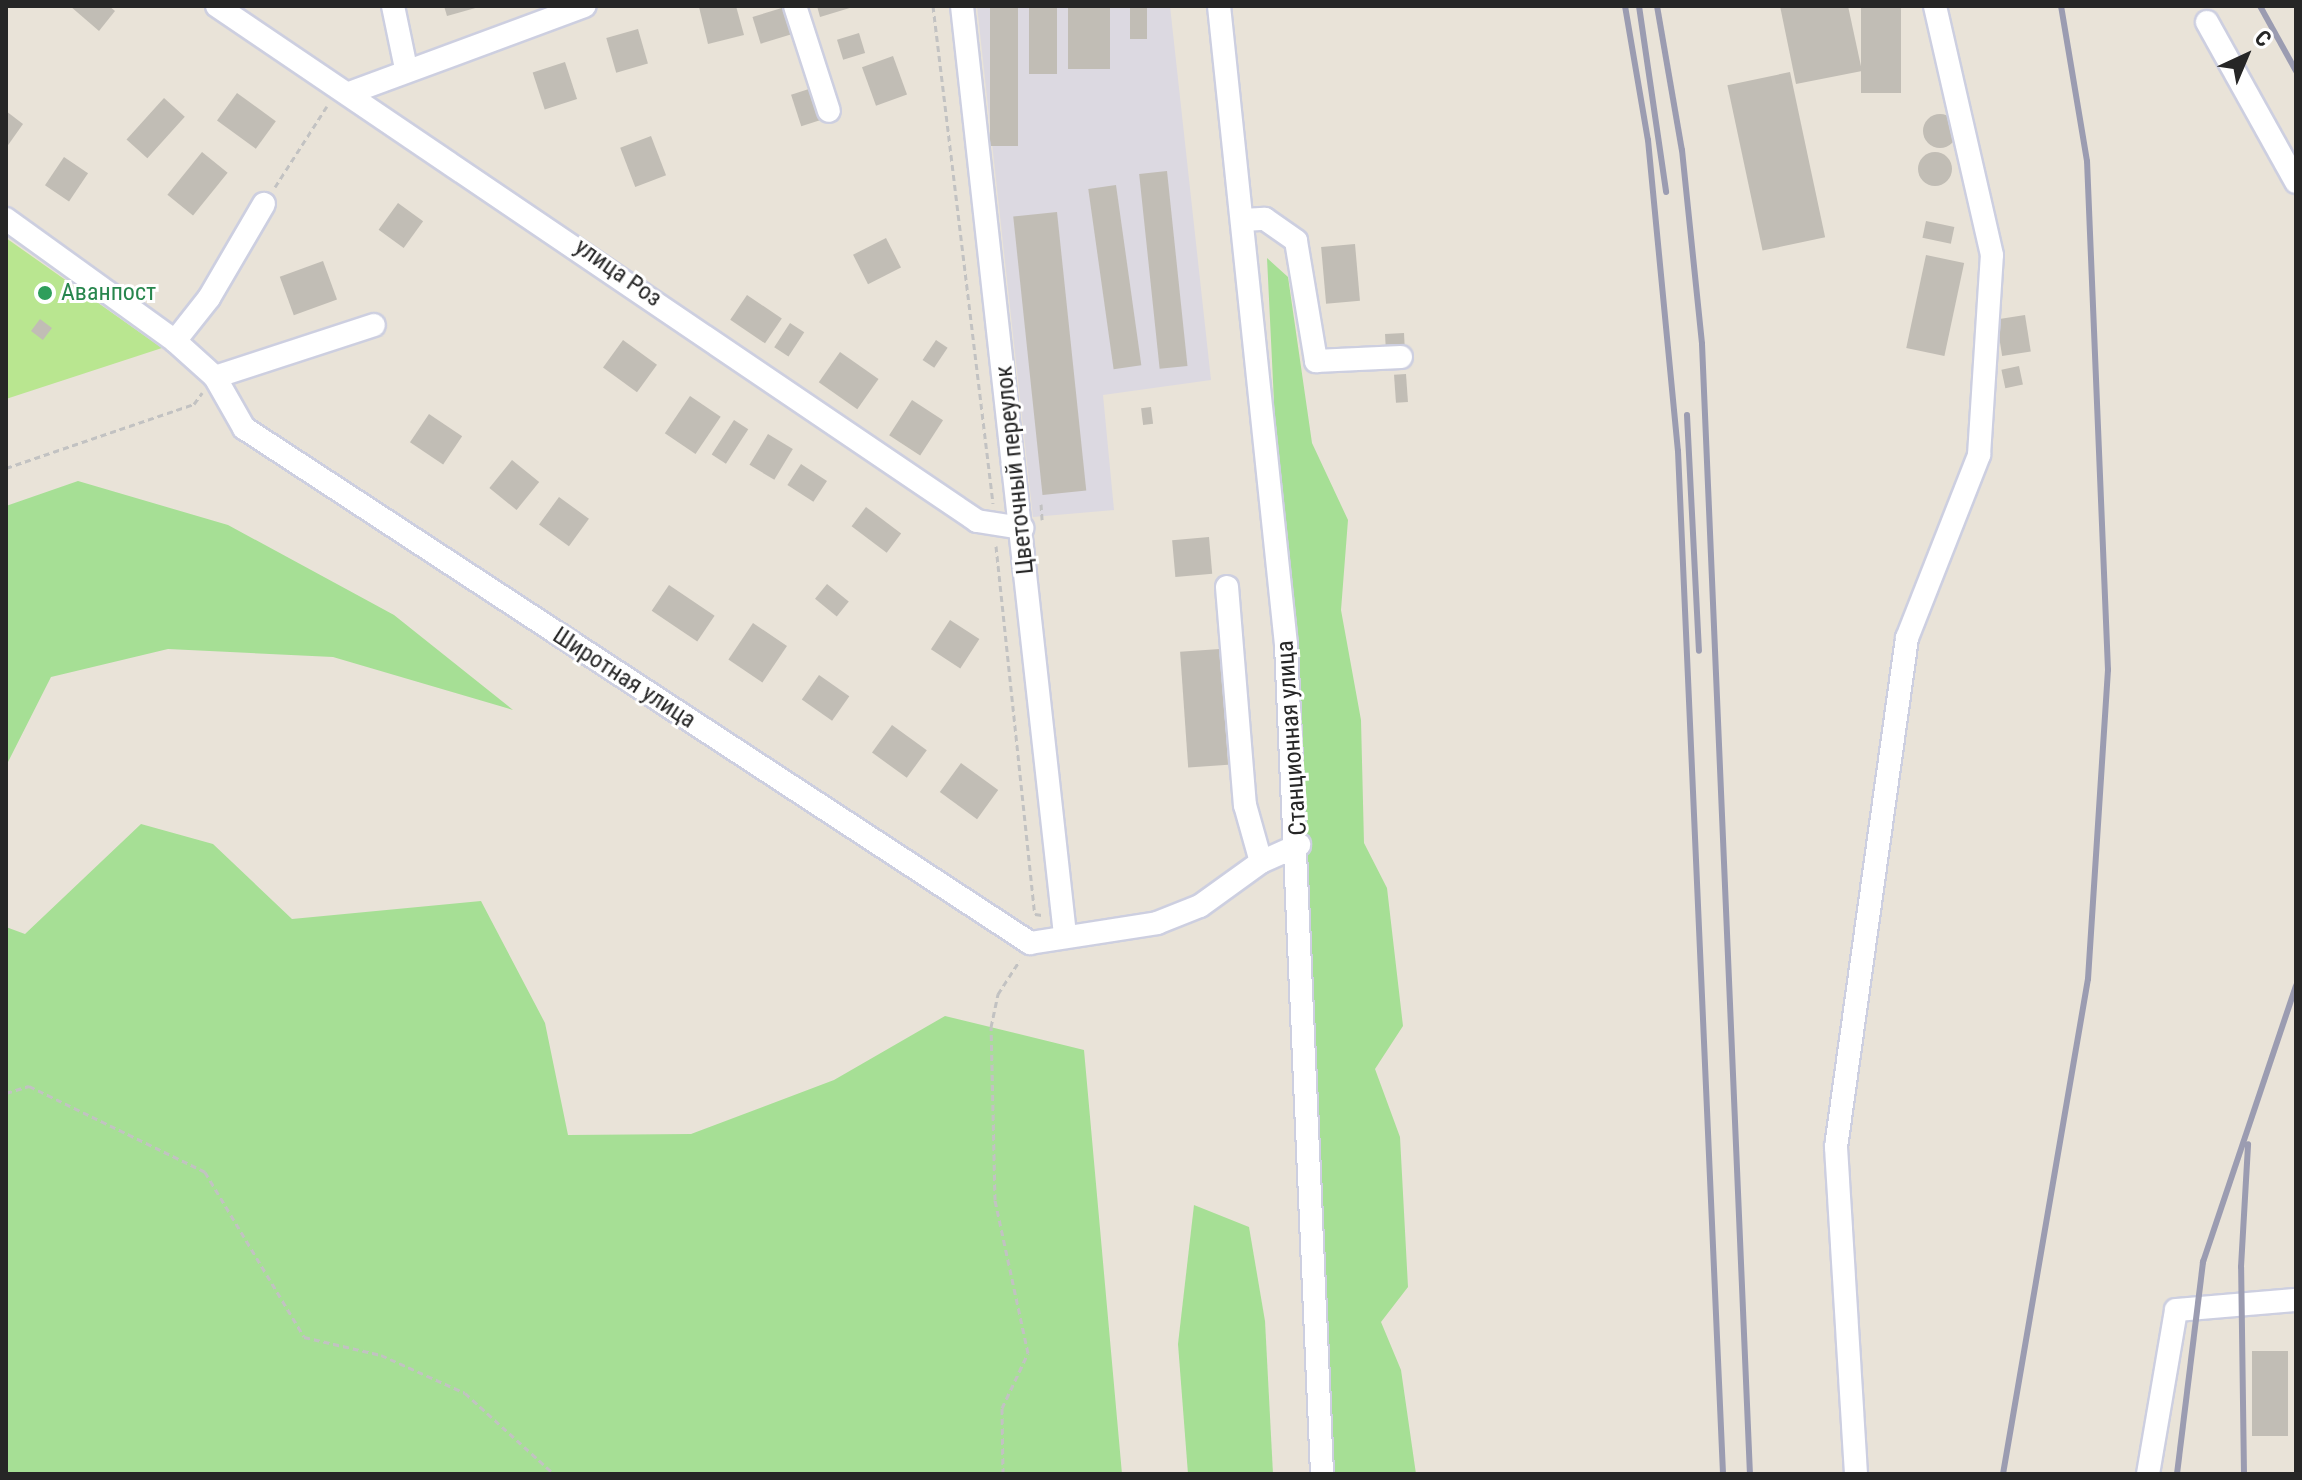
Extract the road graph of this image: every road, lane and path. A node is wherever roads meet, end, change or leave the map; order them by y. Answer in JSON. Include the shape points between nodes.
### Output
{"nodes":[{"id":1,"x":217,"y":6,"type":"edge"},
{"id":2,"x":393,"y":6,"type":"edge"},
{"id":3,"x":795,"y":6,"type":"edge"},
{"id":4,"x":962,"y":6,"type":"edge"},
{"id":5,"x":1219,"y":6,"type":"edge"},
{"id":6,"x":1935,"y":6,"type":"edge"},
{"id":7,"x":578,"y":7,"type":"edge"},
{"id":8,"x":2207,"y":22,"type":"dead end"},
{"id":9,"x":406,"y":68,"type":"junction"},
{"id":10,"x":346,"y":89,"type":"junction"},
{"id":11,"x":829,"y":111,"type":"dead end"},
{"id":12,"x":2296,"y":182,"type":"edge"},
{"id":13,"x":264,"y":204,"type":"joint"},
{"id":14,"x":6,"y":219,"type":"edge"},
{"id":15,"x":1243,"y":220,"type":"junction"},
{"id":16,"x":374,"y":325,"type":"dead end"},
{"id":17,"x":175,"y":341,"type":"junction"},
{"id":18,"x":1401,"y":357,"type":"dead end"},
{"id":19,"x":215,"y":377,"type":"junction"},
{"id":20,"x":6,"y":468,"type":"edge"},
{"id":21,"x":1022,"y":528,"type":"junction"},
{"id":22,"x":1227,"y":587,"type":"dead end"},
{"id":23,"x":1299,"y":845,"type":"junction"},
{"id":24,"x":1261,"y":862,"type":"junction"},
{"id":25,"x":1065,"y":935,"type":"junction"},
{"id":26,"x":1030,"y":943,"type":"junction"},
{"id":27,"x":6,"y":1093,"type":"edge"},
{"id":28,"x":2296,"y":1300,"type":"edge"},
{"id":29,"x":554,"y":1474,"type":"edge"},
{"id":30,"x":1003,"y":1474,"type":"edge"},
{"id":31,"x":1322,"y":1474,"type":"edge"},
{"id":32,"x":1856,"y":1474,"type":"edge"},
{"id":33,"x":2148,"y":1474,"type":"edge"}],
"edges":[{"from":1,"to":10,"type":"street","name":"улица Роз"},
{"from":2,"to":9,"type":"street"},
{"from":3,"to":11,"type":"street"},
{"from":4,"to":21,"type":"street","name":"Цветочный переулок"},
{"from":5,"to":15,"type":"street","name":"Станционная улица"},
{"from":6,"to":32,"type":"street","via":[[1992,255],[1979,455],[1907,638],[1836,1147]]},
{"from":7,"to":9,"type":"street"},
{"from":8,"to":12,"type":"street"},
{"from":9,"to":10,"type":"street"},
{"from":10,"to":13,"type":"path"},
{"from":10,"to":21,"type":"street","name":"улица Роз","via":[[977,521]]},
{"from":13,"to":17,"type":"street","via":[[209,298]]},
{"from":14,"to":17,"type":"street","name":"Широтная улица"},
{"from":15,"to":18,"type":"street","via":[[1265,219],[1296,241],[1316,361]]},
{"from":15,"to":23,"type":"street","name":"Станционная улица","via":[[1286,645]]},
{"from":16,"to":19,"type":"street"},
{"from":17,"to":19,"type":"street","name":"Широтная улица"},
{"from":19,"to":20,"type":"path","via":[[194,404]]},
{"from":19,"to":26,"type":"street","name":"Широтная улица","via":[[244,428]]},
{"from":21,"to":25,"type":"street","name":"Цветочный переулок"},
{"from":22,"to":24,"type":"street","via":[[1245,805]]},
{"from":23,"to":24,"type":"street"},
{"from":23,"to":31,"type":"street","name":"Станционная улица"},
{"from":24,"to":25,"type":"street","via":[[1200,906],[1157,923]]},
{"from":25,"to":26,"type":"street"},
{"from":26,"to":30,"type":"path","via":[[998,994],[991,1027],[995,1200],[1028,1353],[1002,1408]]},
{"from":27,"to":29,"type":"path","via":[[29,1086],[205,1172],[304,1337],[381,1355],[465,1393]]},
{"from":28,"to":33,"type":"street","via":[[2176,1310]]}]}
